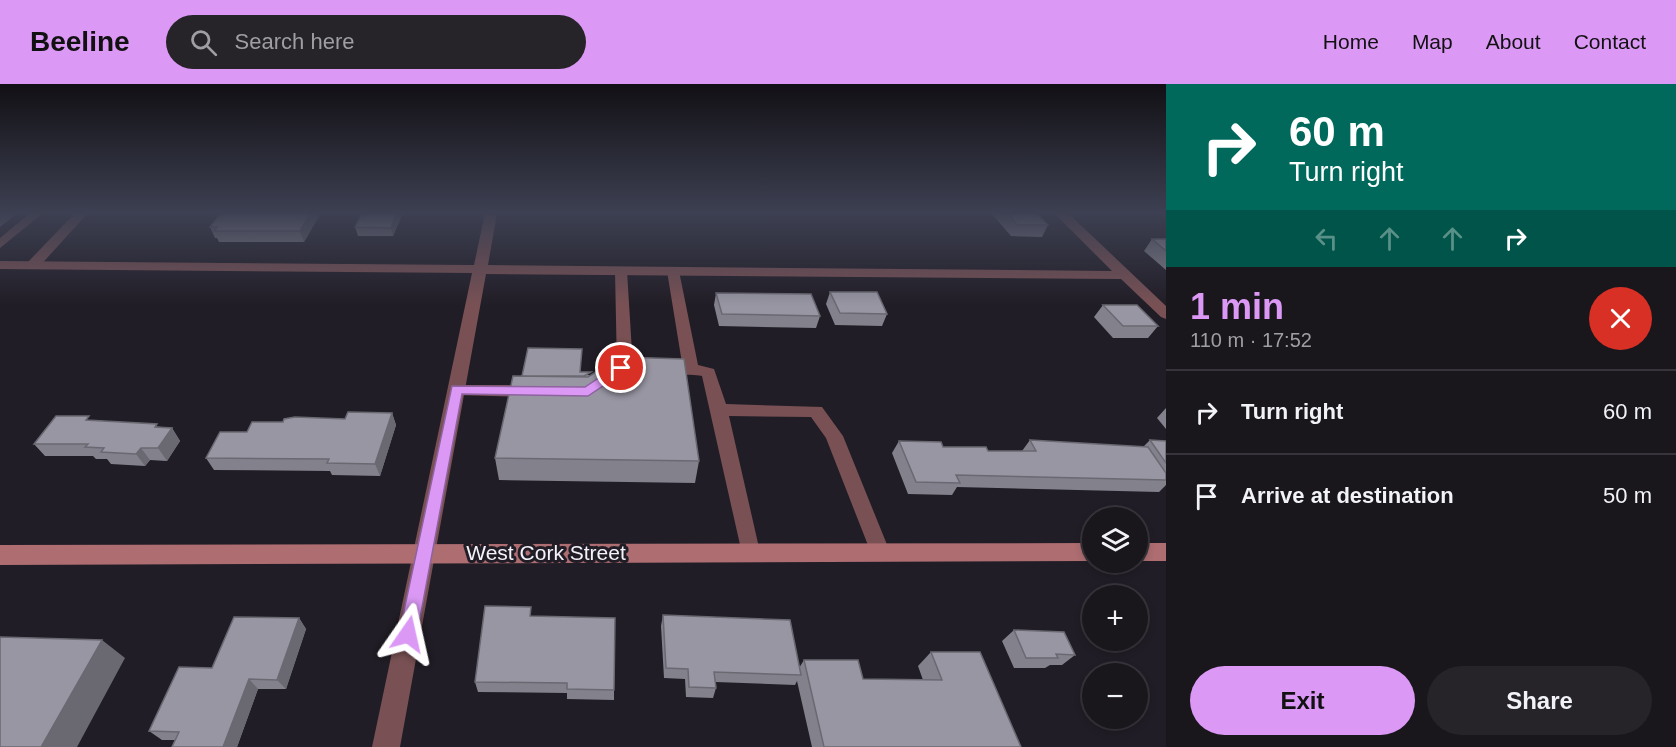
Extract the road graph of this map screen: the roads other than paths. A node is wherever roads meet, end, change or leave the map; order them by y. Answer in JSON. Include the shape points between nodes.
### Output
{"nodes":[{"id":1,"x":53,"y":244,"type":"edge"},
{"id":2,"x":485,"y":244,"type":"edge"},
{"id":3,"x":1092,"y":244,"type":"edge"},
{"id":4,"x":0,"y":265,"type":"edge"},
{"id":5,"x":32,"y":266,"type":"junction"},
{"id":6,"x":480,"y":270,"type":"junction"},
{"id":7,"x":621,"y":271,"type":"junction"},
{"id":8,"x":673,"y":272,"type":"junction"},
{"id":9,"x":1124,"y":275,"type":"junction"},
{"id":10,"x":1166,"y":314,"type":"edge"},
{"id":11,"x":691,"y":368,"type":"junction"},
{"id":12,"x":456,"y":390,"type":"junction"},
{"id":13,"x":552,"y":391,"type":"edge"},
{"id":14,"x":719,"y":410,"type":"junction"},
{"id":15,"x":424,"y":552,"type":"junction"},
{"id":16,"x":750,"y":552,"type":"junction"},
{"id":17,"x":880,"y":552,"type":"junction"},
{"id":18,"x":1082,"y":552,"type":"edge"},
{"id":19,"x":1148,"y":552,"type":"edge"},
{"id":20,"x":1166,"y":552,"type":"edge"},
{"id":21,"x":0,"y":555,"type":"edge"},
{"id":22,"x":386,"y":747,"type":"edge"}],
"edges":[{"from":1,"to":5,"type":"lane"},
{"from":2,"to":6,"type":"street"},
{"from":3,"to":9,"type":"street"},
{"from":4,"to":5,"type":"street"},
{"from":5,"to":6,"type":"street"},
{"from":6,"to":7,"type":"street"},
{"from":6,"to":12,"type":"street"},
{"from":7,"to":8,"type":"street"},
{"from":7,"to":11,"type":"lane","via":[[630,369]]},
{"from":8,"to":9,"type":"street"},
{"from":8,"to":11,"type":"lane"},
{"from":9,"to":10,"type":"street"},
{"from":11,"to":14,"type":"lane","via":[[710,373]]},
{"from":12,"to":13,"type":"lane"},
{"from":12,"to":15,"type":"street"},
{"from":14,"to":16,"type":"lane"},
{"from":14,"to":17,"type":"lane","via":[[816,411],[834,436]]},
{"from":15,"to":16,"type":"street","name":"West Cork Street"},
{"from":15,"to":21,"type":"street","name":"West Cork Street"},
{"from":15,"to":22,"type":"street"},
{"from":16,"to":17,"type":"street","name":"West Cork Street"},
{"from":17,"to":18,"type":"street","name":"West Cork Street"},
{"from":19,"to":20,"type":"street"}]}
